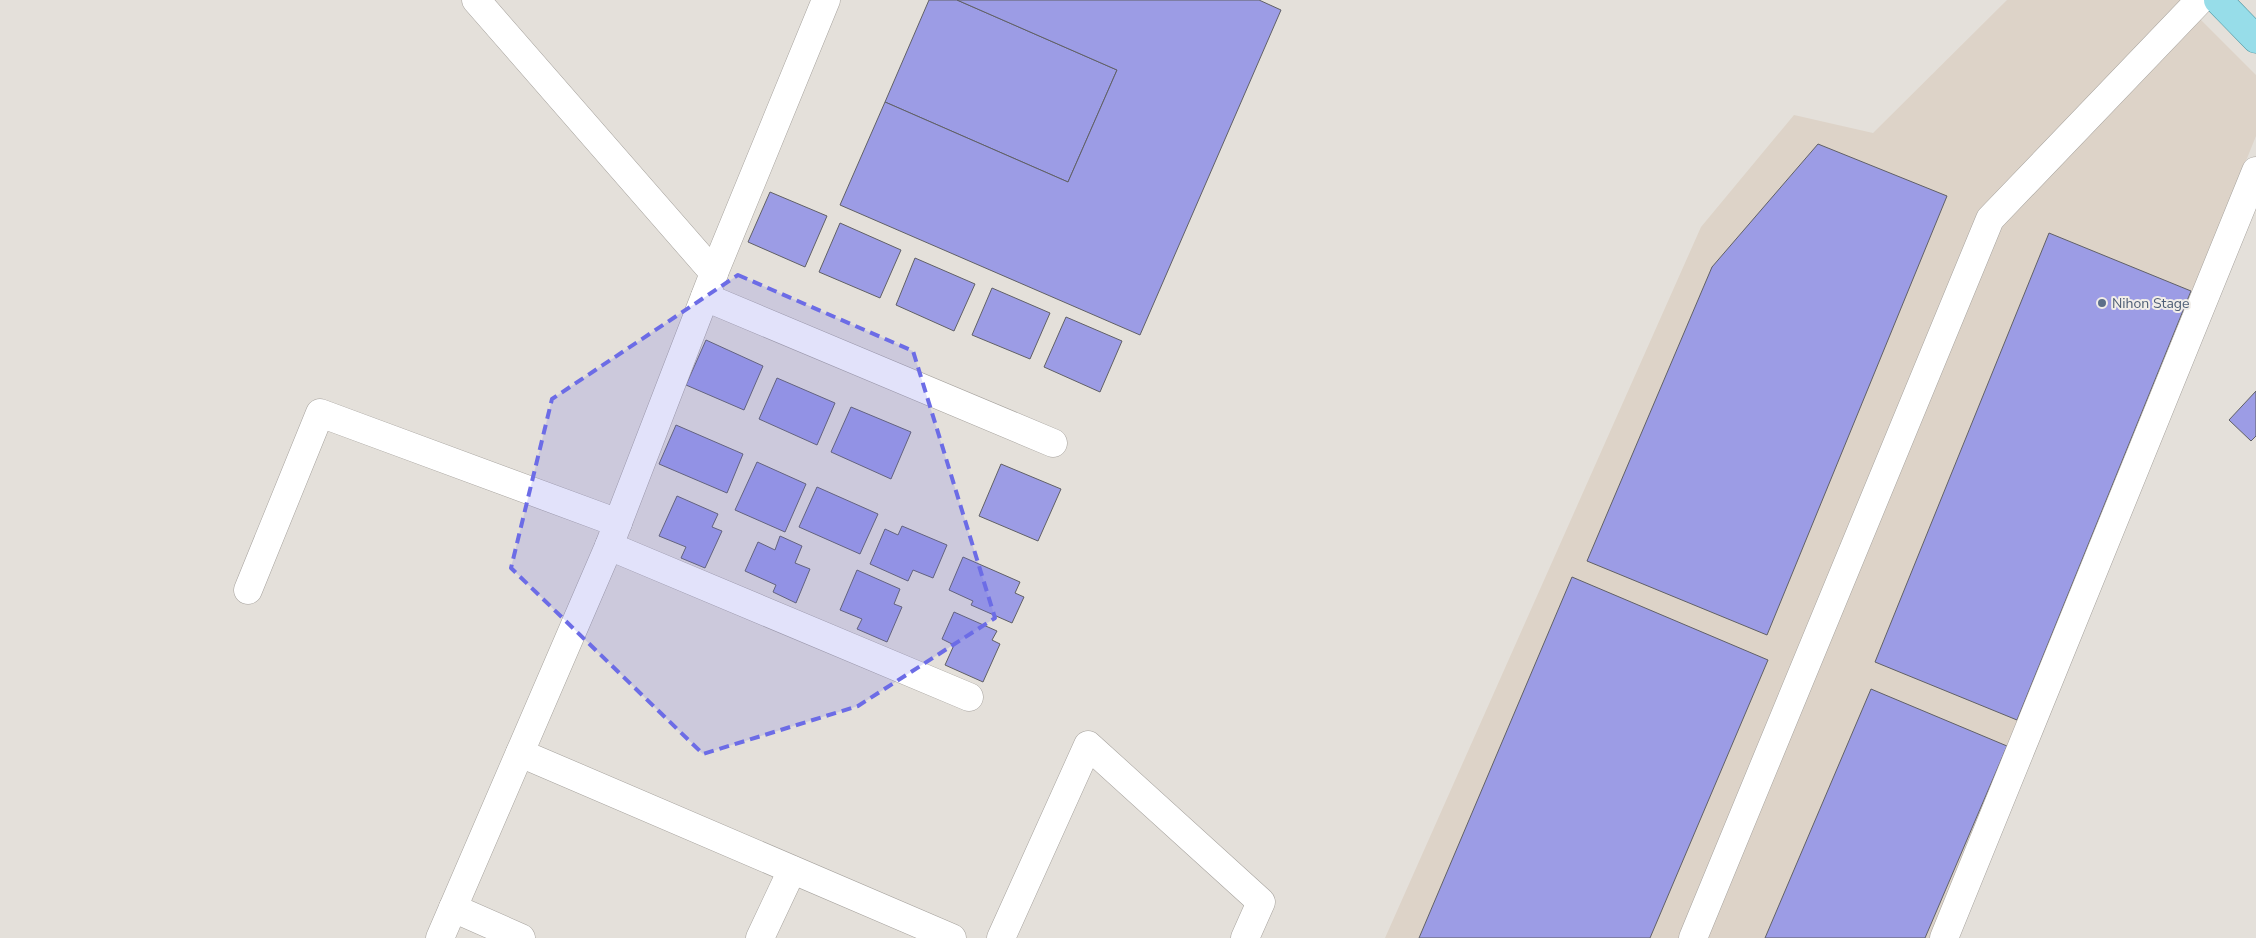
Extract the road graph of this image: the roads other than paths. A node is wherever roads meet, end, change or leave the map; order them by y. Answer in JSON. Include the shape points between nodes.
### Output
{"nodes":[{"id":1,"x":476,"y":0,"type":"edge"},
{"id":2,"x":826,"y":0,"type":"edge"},
{"id":3,"x":2200,"y":0,"type":"edge"},
{"id":4,"x":2218,"y":0,"type":"edge"},
{"id":5,"x":2256,"y":39,"type":"edge"},
{"id":6,"x":2256,"y":171,"type":"edge"},
{"id":7,"x":709,"y":285,"type":"junction"},
{"id":8,"x":1053,"y":443,"type":"dead end"},
{"id":9,"x":614,"y":534,"type":"junction"},
{"id":10,"x":248,"y":590,"type":"dead end"},
{"id":11,"x":969,"y":697,"type":"dead end"},
{"id":12,"x":520,"y":753,"type":"junction"},
{"id":13,"x":792,"y":870,"type":"junction"},
{"id":14,"x":453,"y":908,"type":"junction"},
{"id":15,"x":440,"y":938,"type":"edge"},
{"id":16,"x":521,"y":938,"type":"edge"},
{"id":17,"x":760,"y":938,"type":"edge"},
{"id":18,"x":952,"y":938,"type":"edge"},
{"id":19,"x":1001,"y":938,"type":"edge"},
{"id":20,"x":1245,"y":938,"type":"edge"},
{"id":21,"x":1693,"y":938,"type":"edge"},
{"id":22,"x":1944,"y":938,"type":"edge"}],
"edges":[{"from":1,"to":7,"type":"street"},
{"from":2,"to":7,"type":"street"},
{"from":3,"to":21,"type":"street","via":[[1990,219]]},
{"from":4,"to":5,"type":"main road"},
{"from":6,"to":22,"type":"street"},
{"from":7,"to":8,"type":"street"},
{"from":7,"to":9,"type":"street"},
{"from":9,"to":10,"type":"street","via":[[320,413]]},
{"from":9,"to":11,"type":"street"},
{"from":9,"to":12,"type":"street"},
{"from":12,"to":13,"type":"street"},
{"from":12,"to":14,"type":"street"},
{"from":13,"to":17,"type":"street"},
{"from":13,"to":18,"type":"street"},
{"from":14,"to":15,"type":"street"},
{"from":14,"to":16,"type":"street"},
{"from":19,"to":20,"type":"street","via":[[1088,745],[1261,902]]}]}
